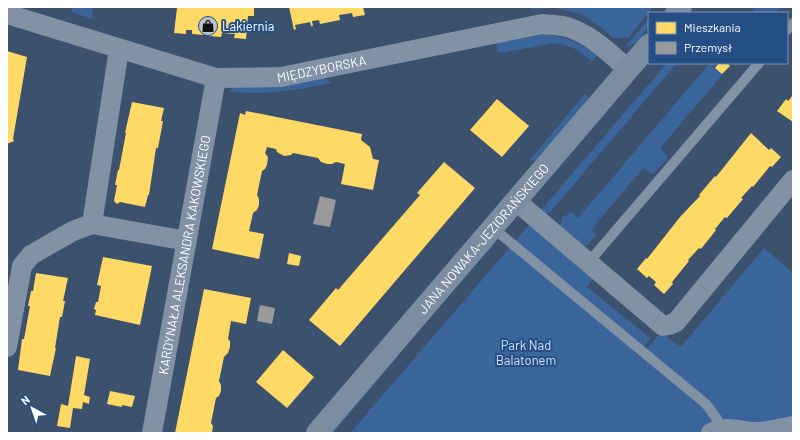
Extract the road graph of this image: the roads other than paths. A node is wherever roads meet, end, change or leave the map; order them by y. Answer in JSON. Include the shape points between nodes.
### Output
{"nodes":[{"id":1,"x":7,"y":14,"type":"edge"},
{"id":2,"x":648,"y":46,"type":"edge"},
{"id":3,"x":119,"y":49,"type":"junction"},
{"id":4,"x":758,"y":64,"type":"edge"},
{"id":5,"x":628,"y":69,"type":"junction"},
{"id":6,"x":216,"y":78,"type":"junction"},
{"id":7,"x":793,"y":180,"type":"edge"},
{"id":8,"x":516,"y":201,"type":"junction"},
{"id":9,"x":92,"y":224,"type":"junction"},
{"id":10,"x":493,"y":228,"type":"junction"},
{"id":11,"x":187,"y":241,"type":"junction"},
{"id":12,"x":588,"y":263,"type":"junction"},
{"id":13,"x":7,"y":347,"type":"edge"},
{"id":14,"x":793,"y":426,"type":"edge"},
{"id":15,"x":716,"y":431,"type":"edge"},
{"id":16,"x":152,"y":433,"type":"edge"},
{"id":17,"x":317,"y":433,"type":"edge"}],
"edges":[{"from":1,"to":3,"type":"street","name":"MIĘDZYBORSKA"},
{"from":2,"to":5,"type":"street","name":"JANA NOWAKA-JEZIORAŃSKIEGO"},
{"from":3,"to":6,"type":"street","name":"MIĘDZYBORSKA"},
{"from":3,"to":9,"type":"street"},
{"from":4,"to":12,"type":"lane"},
{"from":5,"to":6,"type":"street","name":"MIĘDZYBORSKA","via":[[579,32],[566,27],[542,24],[281,77]]},
{"from":5,"to":8,"type":"street","name":"JANA NOWAKA-JEZIORAŃSKIEGO"},
{"from":6,"to":11,"type":"street","name":"KARDYNAŁA ALEKSANDRA KAKOWSKIEGO"},
{"from":7,"to":12,"type":"street","via":[[676,322],[669,325],[663,326]]},
{"from":8,"to":10,"type":"street","name":"JANA NOWAKA-JEZIORAŃSKIEGO"},
{"from":8,"to":12,"type":"street"},
{"from":9,"to":11,"type":"street"},
{"from":9,"to":13,"type":"street","via":[[73,231],[31,255],[22,266]]},
{"from":10,"to":15,"type":"lane","via":[[706,404],[717,419]]},
{"from":10,"to":17,"type":"street","name":"JANA NOWAKA-JEZIORAŃSKIEGO"},
{"from":11,"to":16,"type":"street","name":"KARDYNAŁA ALEKSANDRA KAKOWSKIEGO"},
{"from":14,"to":15,"type":"street","via":[[760,432],[744,432],[730,428]]}]}
